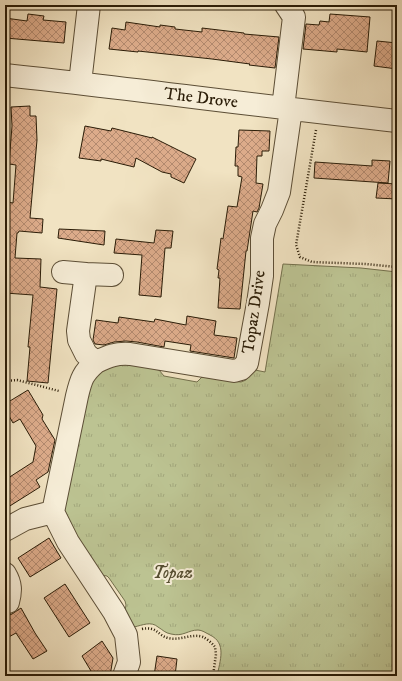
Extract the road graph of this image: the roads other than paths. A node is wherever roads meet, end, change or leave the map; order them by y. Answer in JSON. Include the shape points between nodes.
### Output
{"nodes":[{"id":1,"x":89,"y":5,"type":"edge"},
{"id":2,"x":286,"y":5,"type":"edge"},
{"id":3,"x":5,"y":75,"type":"edge"},
{"id":4,"x":80,"y":83,"type":"junction"},
{"id":5,"x":287,"y":108,"type":"junction"},
{"id":6,"x":397,"y":121,"type":"edge"},
{"id":7,"x":63,"y":272,"type":"dead end"},
{"id":8,"x":86,"y":274,"type":"junction"},
{"id":9,"x":112,"y":275,"type":"dead end"},
{"id":10,"x":96,"y":362,"type":"junction"},
{"id":11,"x":53,"y":512,"type":"junction"},
{"id":12,"x":5,"y":530,"type":"edge"},
{"id":13,"x":5,"y":574,"type":"edge"},
{"id":14,"x":8,"y":602,"type":"dead end"},
{"id":15,"x":124,"y":676,"type":"edge"}],
"edges":[{"from":1,"to":4,"type":"street"},
{"from":2,"to":5,"type":"street","name":"Topaz Drive","via":[[294,17]]},
{"from":3,"to":4,"type":"street","name":"The Drove"},
{"from":4,"to":5,"type":"street","name":"The Drove"},
{"from":5,"to":6,"type":"street","name":"The Drove"},
{"from":5,"to":10,"type":"street","name":"Topaz Drive","via":[[279,192],[265,224],[262,238],[262,276],[247,363],[234,371],[130,354],[108,356]]},
{"from":7,"to":8,"type":"street"},
{"from":8,"to":9,"type":"street"},
{"from":8,"to":10,"type":"street","via":[[79,340],[86,354]]},
{"from":10,"to":11,"type":"street","name":"Topaz Drive","via":[[87,370],[77,396]]},
{"from":11,"to":12,"type":"street","via":[[25,519]]},
{"from":11,"to":15,"type":"street","via":[[68,542],[126,634],[129,662]]},
{"from":13,"to":14,"type":"street","via":[[11,586]]}]}
